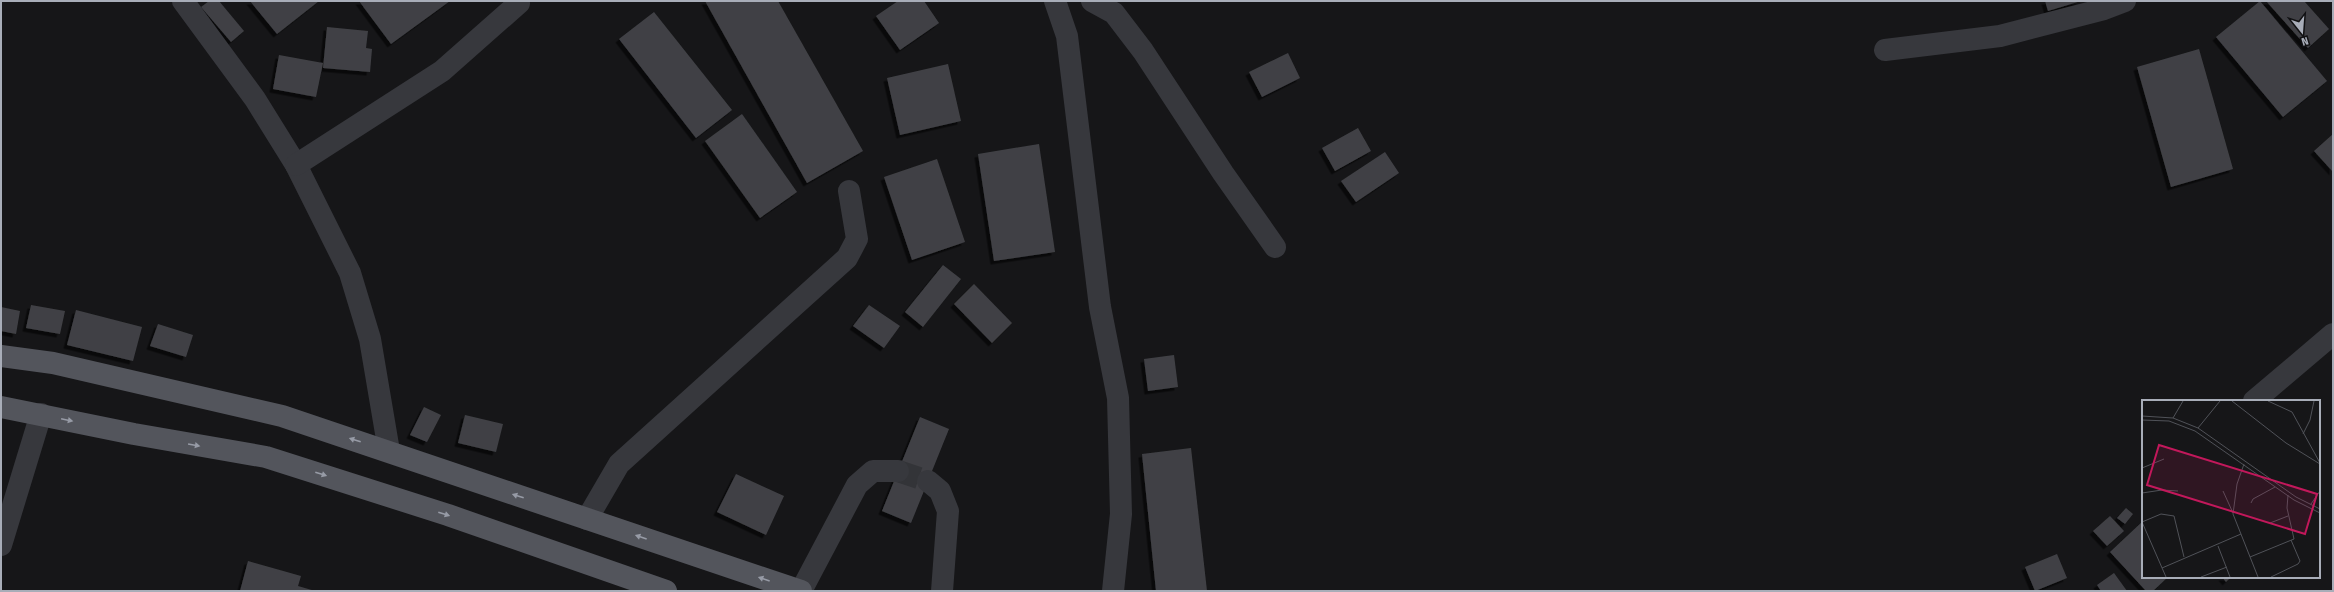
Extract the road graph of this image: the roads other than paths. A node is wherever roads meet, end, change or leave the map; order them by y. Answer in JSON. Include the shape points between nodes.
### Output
{"nodes":[{"id":1,"x":183,"y":1,"type":"edge"},
{"id":2,"x":1055,"y":1,"type":"edge"},
{"id":3,"x":1092,"y":1,"type":"edge"},
{"id":4,"x":2125,"y":1,"type":"edge"},
{"id":5,"x":519,"y":3,"type":"dead end"},
{"id":6,"x":1885,"y":50,"type":"dead end"},
{"id":7,"x":296,"y":165,"type":"junction"},
{"id":8,"x":849,"y":191,"type":"dead end"},
{"id":9,"x":1275,"y":247,"type":"dead end"},
{"id":10,"x":2333,"y":334,"type":"edge"},
{"id":11,"x":1,"y":356,"type":"edge"},
{"id":12,"x":2255,"y":400,"type":"edge"},
{"id":13,"x":1,"y":407,"type":"edge"},
{"id":14,"x":41,"y":414,"type":"junction"},
{"id":15,"x":390,"y":451,"type":"junction"},
{"id":16,"x":898,"y":471,"type":"tunnel mouth"},
{"id":17,"x":928,"y":481,"type":"tunnel mouth"},
{"id":18,"x":587,"y":519,"type":"junction"},
{"id":19,"x":1,"y":544,"type":"edge"},
{"id":20,"x":666,"y":591,"type":"edge"},
{"id":21,"x":801,"y":591,"type":"edge"},
{"id":22,"x":942,"y":591,"type":"edge"},
{"id":23,"x":1113,"y":591,"type":"edge"}],
"edges":[{"from":1,"to":7,"type":"street","via":[[255,99]]},
{"from":2,"to":23,"type":"street","via":[[1067,36],[1100,307],[1118,398],[1121,514]]},
{"from":3,"to":9,"type":"street","via":[[1114,13],[1143,51]]},
{"from":4,"to":6,"type":"street","via":[[2104,9],[2000,36]]},
{"from":5,"to":7,"type":"street","via":[[442,71]]},
{"from":7,"to":15,"type":"street","via":[[350,273],[370,339]]},
{"from":8,"to":18,"type":"street","via":[[857,239],[847,258],[619,464]]},
{"from":10,"to":12,"type":"street"},
{"from":15,"to":11,"type":"main road","one_way":true,"via":[[282,416],[53,363]]},
{"from":13,"to":14,"type":"main road"},
{"from":14,"to":19,"type":"street"},
{"from":14,"to":20,"type":"main road","one_way":true,"via":[[134,434],[266,457]]},
{"from":18,"to":15,"type":"main road","one_way":true},
{"from":16,"to":21,"type":"street","via":[[873,471],[857,485]]},
{"from":17,"to":22,"type":"street","via":[[940,491],[948,511]]},
{"from":21,"to":18,"type":"main road","one_way":true}]}
